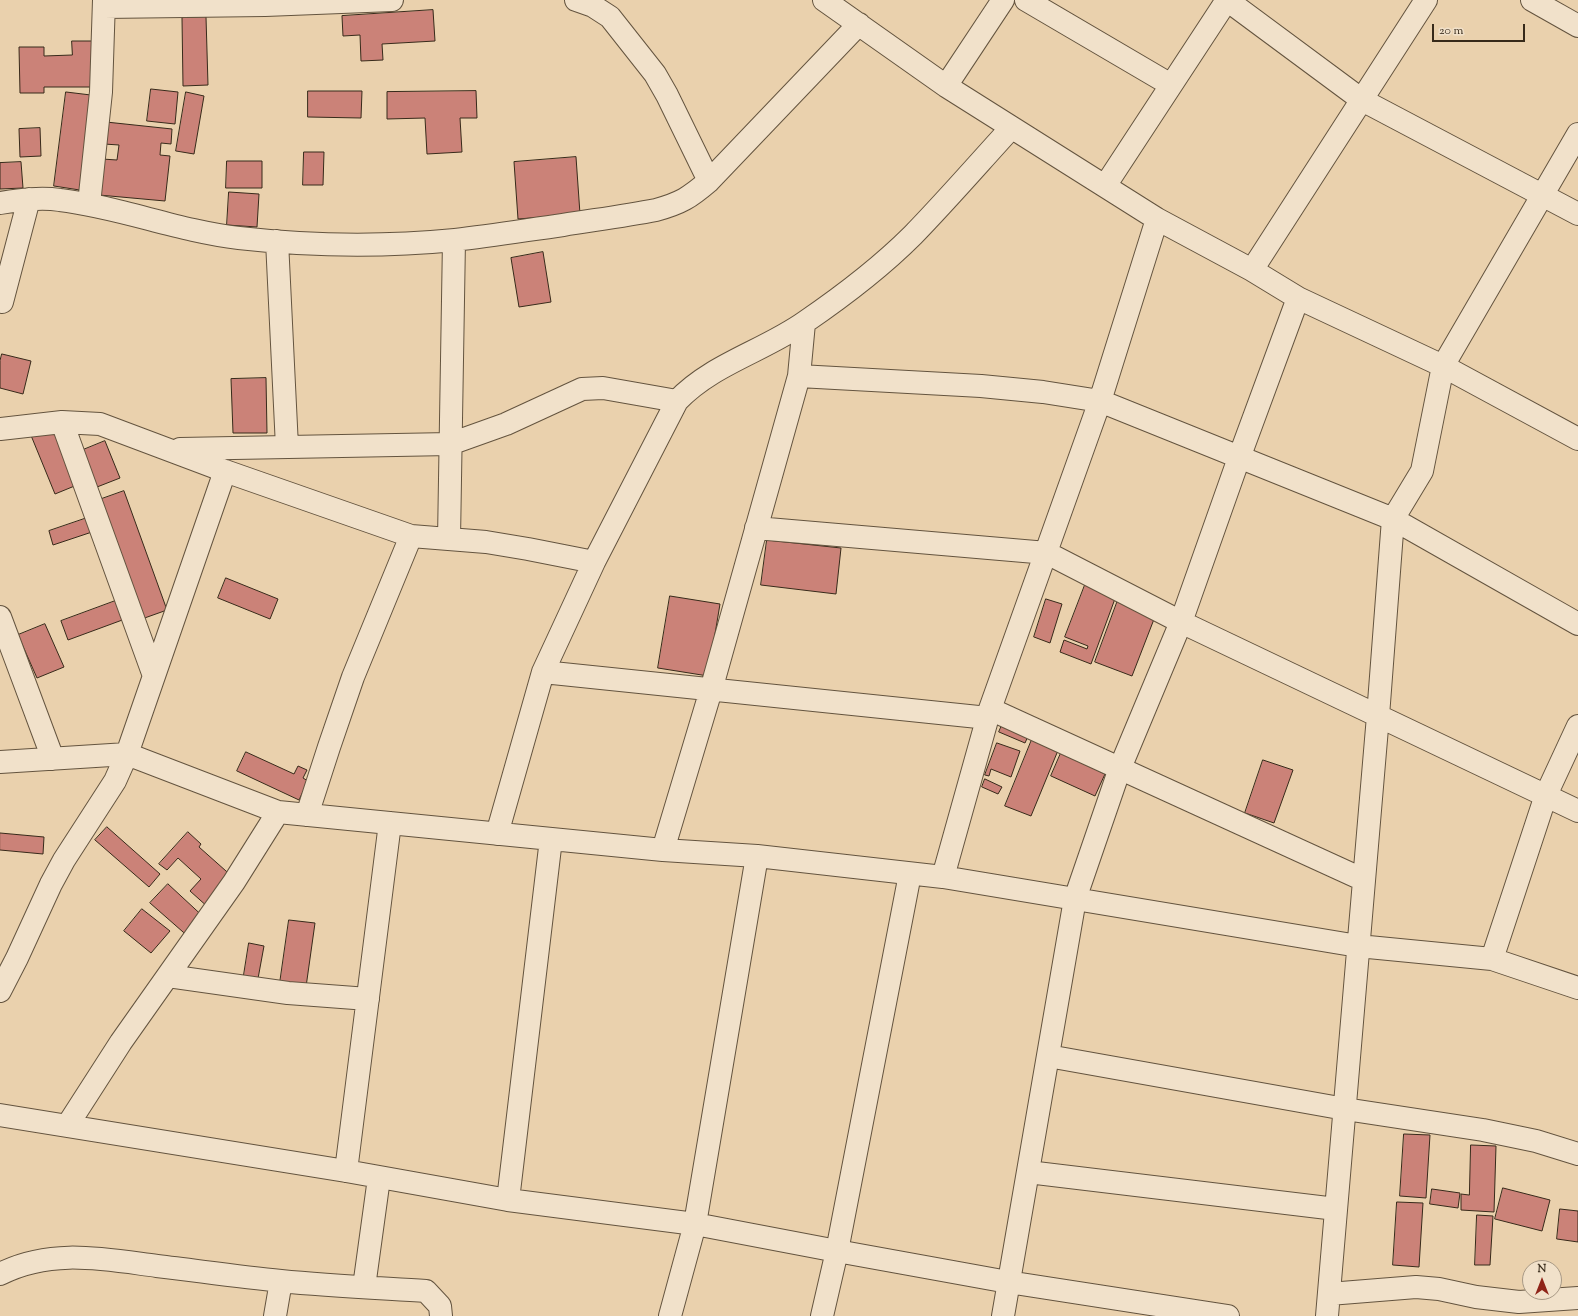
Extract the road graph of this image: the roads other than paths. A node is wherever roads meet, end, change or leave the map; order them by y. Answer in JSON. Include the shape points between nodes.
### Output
{"nodes":[{"id":1,"x":392,"y":0,"type":"edge"},
{"id":2,"x":576,"y":0,"type":"edge"},
{"id":3,"x":824,"y":0,"type":"edge"},
{"id":4,"x":1002,"y":0,"type":"edge"},
{"id":5,"x":1026,"y":0,"type":"edge"},
{"id":6,"x":1227,"y":0,"type":"edge"},
{"id":7,"x":1426,"y":0,"type":"edge"},
{"id":8,"x":1532,"y":0,"type":"edge"},
{"id":9,"x":104,"y":3,"type":"edge"},
{"id":10,"x":264,"y":3,"type":"edge"},
{"id":11,"x":859,"y":24,"type":"junction"},
{"id":12,"x":1578,"y":26,"type":"edge"},
{"id":13,"x":1171,"y":85,"type":"junction"},
{"id":14,"x":946,"y":86,"type":"junction"},
{"id":15,"x":1362,"y":100,"type":"junction"},
{"id":16,"x":1012,"y":128,"type":"junction"},
{"id":17,"x":1578,"y":134,"type":"edge"},
{"id":18,"x":709,"y":181,"type":"junction"},
{"id":19,"x":1105,"y":186,"type":"junction"},
{"id":20,"x":1543,"y":195,"type":"junction"},
{"id":21,"x":30,"y":199,"type":"junction"},
{"id":22,"x":0,"y":203,"type":"edge"},
{"id":23,"x":89,"y":204,"type":"junction"},
{"id":24,"x":1578,"y":214,"type":"edge"},
{"id":25,"x":1157,"y":219,"type":"junction"},
{"id":26,"x":454,"y":240,"type":"junction"},
{"id":27,"x":277,"y":241,"type":"junction"},
{"id":28,"x":1252,"y":270,"type":"junction"},
{"id":29,"x":1298,"y":298,"type":"junction"},
{"id":30,"x":2,"y":302,"type":"dead end"},
{"id":31,"x":804,"y":323,"type":"junction"},
{"id":32,"x":1443,"y":366,"type":"junction"},
{"id":33,"x":799,"y":376,"type":"junction"},
{"id":34,"x":677,"y":400,"type":"junction"},
{"id":35,"x":1100,"y":401,"type":"junction"},
{"id":36,"x":62,"y":422,"type":"junction"},
{"id":37,"x":0,"y":429,"type":"edge"},
{"id":38,"x":1578,"y":439,"type":"edge"},
{"id":39,"x":450,"y":444,"type":"junction"},
{"id":40,"x":286,"y":448,"type":"junction"},
{"id":41,"x":168,"y":450,"type":"junction"},
{"id":42,"x":1239,"y":458,"type":"junction"},
{"id":43,"x":225,"y":471,"type":"junction"},
{"id":44,"x":1392,"y":519,"type":"junction"},
{"id":45,"x":756,"y":528,"type":"junction"},
{"id":46,"x":411,"y":536,"type":"junction"},
{"id":47,"x":449,"y":539,"type":"junction"},
{"id":48,"x":1047,"y":553,"type":"junction"},
{"id":49,"x":594,"y":562,"type":"junction"},
{"id":50,"x":0,"y":617,"type":"edge"},
{"id":51,"x":1181,"y":622,"type":"junction"},
{"id":52,"x":1578,"y":624,"type":"edge"},
{"id":53,"x":542,"y":672,"type":"junction"},
{"id":54,"x":154,"y":676,"type":"junction"},
{"id":55,"x":711,"y":690,"type":"junction"},
{"id":56,"x":989,"y":713,"type":"junction"},
{"id":57,"x":1378,"y":716,"type":"junction"},
{"id":58,"x":1578,"y":726,"type":"edge"},
{"id":59,"x":127,"y":754,"type":"junction"},
{"id":60,"x":53,"y":759,"type":"junction"},
{"id":61,"x":0,"y":762,"type":"edge"},
{"id":62,"x":1120,"y":768,"type":"junction"},
{"id":63,"x":1546,"y":795,"type":"junction"},
{"id":64,"x":1578,"y":811,"type":"edge"},
{"id":65,"x":278,"y":812,"type":"junction"},
{"id":66,"x":307,"y":815,"type":"junction"},
{"id":67,"x":390,"y":823,"type":"junction"},
{"id":68,"x":497,"y":834,"type":"junction"},
{"id":69,"x":551,"y":839,"type":"junction"},
{"id":70,"x":663,"y":850,"type":"junction"},
{"id":71,"x":757,"y":856,"type":"junction"},
{"id":72,"x":910,"y":874,"type":"junction"},
{"id":73,"x":943,"y":877,"type":"junction"},
{"id":74,"x":1364,"y":880,"type":"junction"},
{"id":75,"x":1075,"y":899,"type":"junction"},
{"id":76,"x":1358,"y":946,"type":"junction"},
{"id":77,"x":1492,"y":959,"type":"junction"},
{"id":78,"x":168,"y":976,"type":"junction"},
{"id":79,"x":1578,"y":988,"type":"edge"},
{"id":80,"x":0,"y":990,"type":"edge"},
{"id":81,"x":368,"y":999,"type":"junction"},
{"id":82,"x":1048,"y":1056,"type":"junction"},
{"id":83,"x":1345,"y":1108,"type":"junction"},
{"id":84,"x":0,"y":1115,"type":"edge"},
{"id":85,"x":67,"y":1126,"type":"junction"},
{"id":86,"x":1578,"y":1154,"type":"edge"},
{"id":87,"x":346,"y":1172,"type":"junction"},
{"id":88,"x":1028,"y":1172,"type":"junction"},
{"id":89,"x":379,"y":1178,"type":"junction"},
{"id":90,"x":508,"y":1200,"type":"junction"},
{"id":91,"x":1336,"y":1209,"type":"junction"},
{"id":92,"x":695,"y":1224,"type":"junction"},
{"id":93,"x":837,"y":1252,"type":"junction"},
{"id":94,"x":0,"y":1274,"type":"edge"},
{"id":95,"x":282,"y":1281,"type":"junction"},
{"id":96,"x":1008,"y":1282,"type":"junction"},
{"id":97,"x":364,"y":1287,"type":"junction"},
{"id":98,"x":1329,"y":1294,"type":"junction"},
{"id":99,"x":1578,"y":1298,"type":"edge"},
{"id":100,"x":275,"y":1316,"type":"edge"},
{"id":101,"x":440,"y":1316,"type":"edge"},
{"id":102,"x":670,"y":1316,"type":"edge"},
{"id":103,"x":822,"y":1316,"type":"edge"},
{"id":104,"x":1002,"y":1316,"type":"edge"},
{"id":105,"x":1228,"y":1316,"type":"edge"},
{"id":106,"x":1327,"y":1316,"type":"edge"}],
"edges":[{"from":1,"to":10,"type":"street"},
{"from":2,"to":18,"type":"street","via":[[593,6],[610,17],[655,74]]},
{"from":3,"to":11,"type":"street"},
{"from":4,"to":14,"type":"street"},
{"from":5,"to":13,"type":"street"},
{"from":6,"to":13,"type":"street"},
{"from":6,"to":15,"type":"street"},
{"from":7,"to":15,"type":"street"},
{"from":8,"to":12,"type":"street"},
{"from":9,"to":10,"type":"street"},
{"from":9,"to":23,"type":"street","via":[[101,92]]},
{"from":11,"to":14,"type":"street"},
{"from":11,"to":18,"type":"street"},
{"from":13,"to":19,"type":"street"},
{"from":14,"to":16,"type":"street"},
{"from":15,"to":20,"type":"street"},
{"from":15,"to":28,"type":"street"},
{"from":16,"to":19,"type":"street"},
{"from":16,"to":31,"type":"street","via":[[913,235],[879,266]]},
{"from":17,"to":20,"type":"street"},
{"from":18,"to":26,"type":"street","via":[[690,197],[656,210]]},
{"from":19,"to":25,"type":"street"},
{"from":20,"to":24,"type":"street"},
{"from":20,"to":32,"type":"street"},
{"from":21,"to":22,"type":"street"},
{"from":21,"to":23,"type":"street","via":[[58,199]]},
{"from":21,"to":30,"type":"street"},
{"from":23,"to":27,"type":"street","via":[[170,225],[226,236]]},
{"from":25,"to":28,"type":"street"},
{"from":25,"to":35,"type":"street"},
{"from":26,"to":27,"type":"street","via":[[345,244]]},
{"from":26,"to":39,"type":"street"},
{"from":27,"to":40,"type":"street"},
{"from":28,"to":29,"type":"street"},
{"from":29,"to":32,"type":"street"},
{"from":29,"to":42,"type":"street"},
{"from":31,"to":33,"type":"street"},
{"from":31,"to":34,"type":"street","via":[[705,377]]},
{"from":32,"to":38,"type":"street"},
{"from":32,"to":44,"type":"street","via":[[1422,471]]},
{"from":33,"to":35,"type":"street","via":[[981,386]]},
{"from":33,"to":45,"type":"street"},
{"from":34,"to":39,"type":"street","via":[[603,388],[582,389],[506,424]]},
{"from":34,"to":49,"type":"street"},
{"from":35,"to":42,"type":"street"},
{"from":35,"to":48,"type":"street"},
{"from":36,"to":37,"type":"street"},
{"from":36,"to":41,"type":"street","via":[[100,424]]},
{"from":36,"to":54,"type":"street"},
{"from":39,"to":40,"type":"street"},
{"from":39,"to":47,"type":"street"},
{"from":40,"to":41,"type":"street"},
{"from":41,"to":43,"type":"street"},
{"from":42,"to":44,"type":"street"},
{"from":42,"to":51,"type":"street"},
{"from":43,"to":46,"type":"street"},
{"from":43,"to":54,"type":"street"},
{"from":44,"to":52,"type":"street"},
{"from":44,"to":57,"type":"street"},
{"from":45,"to":48,"type":"street"},
{"from":45,"to":55,"type":"street"},
{"from":46,"to":47,"type":"street"},
{"from":46,"to":66,"type":"street","via":[[353,677]]},
{"from":47,"to":49,"type":"street","via":[[528,549]]},
{"from":48,"to":51,"type":"street"},
{"from":48,"to":56,"type":"street"},
{"from":49,"to":53,"type":"street"},
{"from":50,"to":60,"type":"street"},
{"from":51,"to":57,"type":"street"},
{"from":51,"to":62,"type":"street"},
{"from":53,"to":55,"type":"street"},
{"from":53,"to":68,"type":"street"},
{"from":54,"to":59,"type":"street"},
{"from":55,"to":56,"type":"street"},
{"from":55,"to":70,"type":"street"},
{"from":56,"to":62,"type":"street"},
{"from":56,"to":73,"type":"street"},
{"from":57,"to":63,"type":"street"},
{"from":57,"to":74,"type":"street"},
{"from":58,"to":63,"type":"street"},
{"from":59,"to":60,"type":"street"},
{"from":59,"to":65,"type":"street"},
{"from":59,"to":80,"type":"street","via":[[115,781],[50,884]]},
{"from":60,"to":61,"type":"street"},
{"from":62,"to":74,"type":"street"},
{"from":62,"to":75,"type":"street"},
{"from":63,"to":64,"type":"street"},
{"from":63,"to":77,"type":"street"},
{"from":65,"to":66,"type":"street"},
{"from":65,"to":78,"type":"street","via":[[234,882]]},
{"from":66,"to":67,"type":"street"},
{"from":67,"to":68,"type":"street"},
{"from":67,"to":81,"type":"street"},
{"from":68,"to":69,"type":"street"},
{"from":69,"to":70,"type":"street"},
{"from":69,"to":90,"type":"street"},
{"from":70,"to":71,"type":"street"},
{"from":71,"to":72,"type":"street"},
{"from":71,"to":92,"type":"street"},
{"from":72,"to":73,"type":"street"},
{"from":72,"to":93,"type":"street"},
{"from":73,"to":75,"type":"street"},
{"from":74,"to":76,"type":"street"},
{"from":75,"to":76,"type":"street"},
{"from":75,"to":82,"type":"street"},
{"from":76,"to":77,"type":"street"},
{"from":76,"to":83,"type":"street"},
{"from":77,"to":79,"type":"street"},
{"from":78,"to":81,"type":"street","via":[[288,993]]},
{"from":78,"to":85,"type":"street","via":[[121,1042]]},
{"from":81,"to":87,"type":"street"},
{"from":82,"to":83,"type":"street"},
{"from":82,"to":88,"type":"street"},
{"from":83,"to":86,"type":"street","via":[[1536,1140]]},
{"from":83,"to":91,"type":"street"},
{"from":84,"to":85,"type":"street"},
{"from":85,"to":87,"type":"street"},
{"from":87,"to":89,"type":"street"},
{"from":88,"to":91,"type":"street"},
{"from":88,"to":96,"type":"street"},
{"from":89,"to":90,"type":"street"},
{"from":89,"to":97,"type":"street"},
{"from":90,"to":92,"type":"street"},
{"from":91,"to":98,"type":"street"},
{"from":92,"to":93,"type":"street"},
{"from":92,"to":102,"type":"street"},
{"from":93,"to":96,"type":"street"},
{"from":93,"to":103,"type":"street"},
{"from":94,"to":95,"type":"street","via":[[40,1260],[91,1258]]},
{"from":95,"to":97,"type":"street"},
{"from":95,"to":100,"type":"street"},
{"from":96,"to":104,"type":"street"},
{"from":96,"to":105,"type":"street"},
{"from":97,"to":101,"type":"street","via":[[426,1291],[440,1306]]},
{"from":98,"to":99,"type":"street","via":[[1416,1287],[1518,1302]]},
{"from":98,"to":106,"type":"street"}]}
